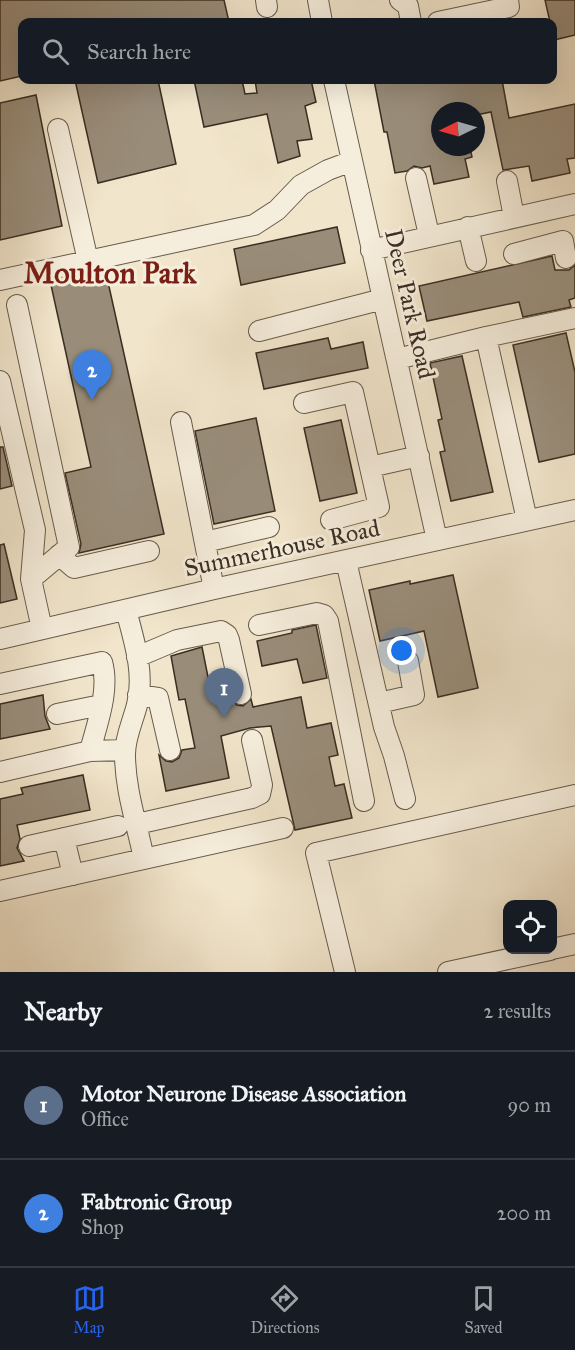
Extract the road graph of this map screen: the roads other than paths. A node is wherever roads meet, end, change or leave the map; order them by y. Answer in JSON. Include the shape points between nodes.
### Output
{"nodes":[{"id":1,"x":318,"y":0,"type":"edge"},
{"id":2,"x":508,"y":3,"type":"edge"},
{"id":3,"x":321,"y":18,"type":"edge"},
{"id":4,"x":469,"y":18,"type":"edge"},
{"id":5,"x":335,"y":84,"type":"edge"},
{"id":6,"x":58,"y":129,"type":"dead end"},
{"id":7,"x":352,"y":161,"type":"junction"},
{"id":8,"x":416,"y":178,"type":"dead end"},
{"id":9,"x":507,"y":181,"type":"dead end"},
{"id":10,"x":575,"y":204,"type":"edge"},
{"id":11,"x":535,"y":213,"type":"junction"},
{"id":12,"x":514,"y":217,"type":"junction"},
{"id":13,"x":468,"y":227,"type":"junction"},
{"id":14,"x":429,"y":236,"type":"junction"},
{"id":15,"x":541,"y":247,"type":"junction"},
{"id":16,"x":371,"y":250,"type":"junction"},
{"id":17,"x":514,"y":254,"type":"dead end"},
{"id":18,"x":566,"y":258,"type":"dead end"},
{"id":19,"x":88,"y":261,"type":"junction"},
{"id":20,"x":476,"y":261,"type":"dead end"},
{"id":21,"x":0,"y":280,"type":"edge"},
{"id":22,"x":383,"y":299,"type":"junction"},
{"id":23,"x":17,"y":306,"type":"dead end"},
{"id":24,"x":575,"y":318,"type":"edge"},
{"id":25,"x":259,"y":331,"type":"dead end"},
{"id":26,"x":486,"y":337,"type":"junction"},
{"id":27,"x":397,"y":359,"type":"junction"},
{"id":28,"x":0,"y":381,"type":"edge"},
{"id":29,"x":304,"y":403,"type":"dead end"},
{"id":30,"x":181,"y":422,"type":"dead end"},
{"id":31,"x":419,"y":456,"type":"junction"},
{"id":32,"x":370,"y":467,"type":"junction"},
{"id":33,"x":575,"y":510,"type":"edge"},
{"id":34,"x":331,"y":520,"type":"dead end"},
{"id":35,"x":527,"y":520,"type":"junction"},
{"id":36,"x":269,"y":527,"type":"dead end"},
{"id":37,"x":437,"y":540,"type":"junction"},
{"id":38,"x":205,"y":542,"type":"junction"},
{"id":39,"x":149,"y":551,"type":"dead end"},
{"id":40,"x":59,"y":555,"type":"junction"},
{"id":41,"x":346,"y":561,"type":"junction"},
{"id":42,"x":32,"y":579,"type":"junction"},
{"id":43,"x":214,"y":589,"type":"junction"},
{"id":44,"x":126,"y":610,"type":"junction"},
{"id":45,"x":260,"y":624,"type":"dead end"},
{"id":46,"x":42,"y":629,"type":"junction"},
{"id":47,"x":0,"y":639,"type":"edge"},
{"id":48,"x":137,"y":657,"type":"junction"},
{"id":49,"x":408,"y":661,"type":"dead end"},
{"id":50,"x":371,"y":666,"type":"junction"},
{"id":51,"x":339,"y":674,"type":"junction"},
{"id":52,"x":0,"y":684,"type":"edge"},
{"id":53,"x":241,"y":694,"type":"dead end"},
{"id":54,"x":138,"y":695,"type":"junction"},
{"id":55,"x":379,"y":703,"type":"junction"},
{"id":56,"x":101,"y":705,"type":"junction"},
{"id":57,"x":57,"y":714,"type":"dead end"},
{"id":58,"x":252,"y":740,"type":"dead end"},
{"id":59,"x":125,"y":750,"type":"junction"},
{"id":60,"x":170,"y":750,"type":"dead end"},
{"id":61,"x":90,"y":751,"type":"junction"},
{"id":62,"x":0,"y":772,"type":"edge"},
{"id":63,"x":575,"y":795,"type":"edge"},
{"id":64,"x":405,"y":799,"type":"dead end"},
{"id":65,"x":364,"y":801,"type":"dead end"},
{"id":66,"x":127,"y":825,"type":"junction"},
{"id":67,"x":283,"y":828,"type":"dead end"},
{"id":68,"x":64,"y":838,"type":"junction"},
{"id":69,"x":29,"y":846,"type":"dead end"},
{"id":70,"x":144,"y":859,"type":"junction"},
{"id":71,"x":73,"y":875,"type":"junction"},
{"id":72,"x":0,"y":891,"type":"edge"},
{"id":73,"x":575,"y":944,"type":"edge"},
{"id":74,"x":557,"y":948,"type":"edge"},
{"id":75,"x":529,"y":954,"type":"edge"},
{"id":76,"x":345,"y":972,"type":"edge"},
{"id":77,"x":448,"y":972,"type":"edge"}],
"edges":[{"from":1,"to":3,"type":"street"},
{"from":2,"to":4,"type":"street"},
{"from":5,"to":7,"type":"street","name":"Deer Park Road"},
{"from":6,"to":19,"type":"street"},
{"from":7,"to":16,"type":"street","name":"Deer Park Road"},
{"from":7,"to":19,"type":"street","via":[[301,185],[277,210],[254,225]]},
{"from":8,"to":14,"type":"street"},
{"from":9,"to":12,"type":"street"},
{"from":10,"to":11,"type":"street"},
{"from":11,"to":12,"type":"street"},
{"from":11,"to":15,"type":"street"},
{"from":12,"to":13,"type":"street"},
{"from":13,"to":14,"type":"street"},
{"from":13,"to":20,"type":"street"},
{"from":14,"to":16,"type":"street"},
{"from":15,"to":17,"type":"street"},
{"from":15,"to":18,"type":"street","via":[[562,241]]},
{"from":16,"to":22,"type":"street","name":"Deer Park Road"},
{"from":19,"to":21,"type":"street"},
{"from":22,"to":25,"type":"street"},
{"from":22,"to":27,"type":"street","name":"Deer Park Road"},
{"from":23,"to":40,"type":"street","via":[[69,547]]},
{"from":24,"to":26,"type":"street"},
{"from":26,"to":27,"type":"street"},
{"from":26,"to":35,"type":"street"},
{"from":27,"to":31,"type":"street","name":"Deer Park Road"},
{"from":28,"to":42,"type":"street","via":[[35,530]]},
{"from":29,"to":32,"type":"street","via":[[353,392]]},
{"from":30,"to":38,"type":"street"},
{"from":31,"to":32,"type":"street"},
{"from":31,"to":37,"type":"street","name":"Deer Park Road"},
{"from":32,"to":34,"type":"street","via":[[379,507]]},
{"from":33,"to":35,"type":"street","name":"Summerhouse Road"},
{"from":35,"to":37,"type":"street","name":"Summerhouse Road"},
{"from":36,"to":38,"type":"street"},
{"from":37,"to":41,"type":"street","name":"Summerhouse Road"},
{"from":38,"to":43,"type":"street"},
{"from":39,"to":40,"type":"street","via":[[74,568]]},
{"from":40,"to":42,"type":"street"},
{"from":41,"to":43,"type":"street","name":"Summerhouse Road"},
{"from":41,"to":50,"type":"street"},
{"from":42,"to":46,"type":"street"},
{"from":43,"to":44,"type":"street","name":"Summerhouse Road"},
{"from":44,"to":46,"type":"street","name":"Summerhouse Road"},
{"from":44,"to":48,"type":"street"},
{"from":45,"to":51,"type":"street","via":[[324,615]]},
{"from":46,"to":47,"type":"street","name":"Summerhouse Road"},
{"from":48,"to":53,"type":"street","via":[[177,640],[221,631],[229,640]]},
{"from":48,"to":54,"type":"street"},
{"from":49,"to":55,"type":"street","via":[[414,695]]},
{"from":50,"to":51,"type":"street"},
{"from":50,"to":55,"type":"street"},
{"from":51,"to":65,"type":"street"},
{"from":52,"to":56,"type":"street","via":[[102,662],[105,684]]},
{"from":54,"to":59,"type":"street"},
{"from":54,"to":60,"type":"street","via":[[158,699]]},
{"from":55,"to":64,"type":"street"},
{"from":56,"to":57,"type":"street"},
{"from":56,"to":61,"type":"street"},
{"from":58,"to":66,"type":"street","via":[[262,785],[260,794]]},
{"from":59,"to":61,"type":"street"},
{"from":59,"to":66,"type":"street"},
{"from":61,"to":62,"type":"street"},
{"from":63,"to":76,"type":"street","via":[[316,853]]},
{"from":66,"to":68,"type":"street"},
{"from":66,"to":70,"type":"street"},
{"from":67,"to":70,"type":"street"},
{"from":68,"to":69,"type":"street"},
{"from":68,"to":71,"type":"street"},
{"from":70,"to":71,"type":"street"},
{"from":71,"to":72,"type":"street"},
{"from":73,"to":74,"type":"street"},
{"from":75,"to":77,"type":"street"}]}
